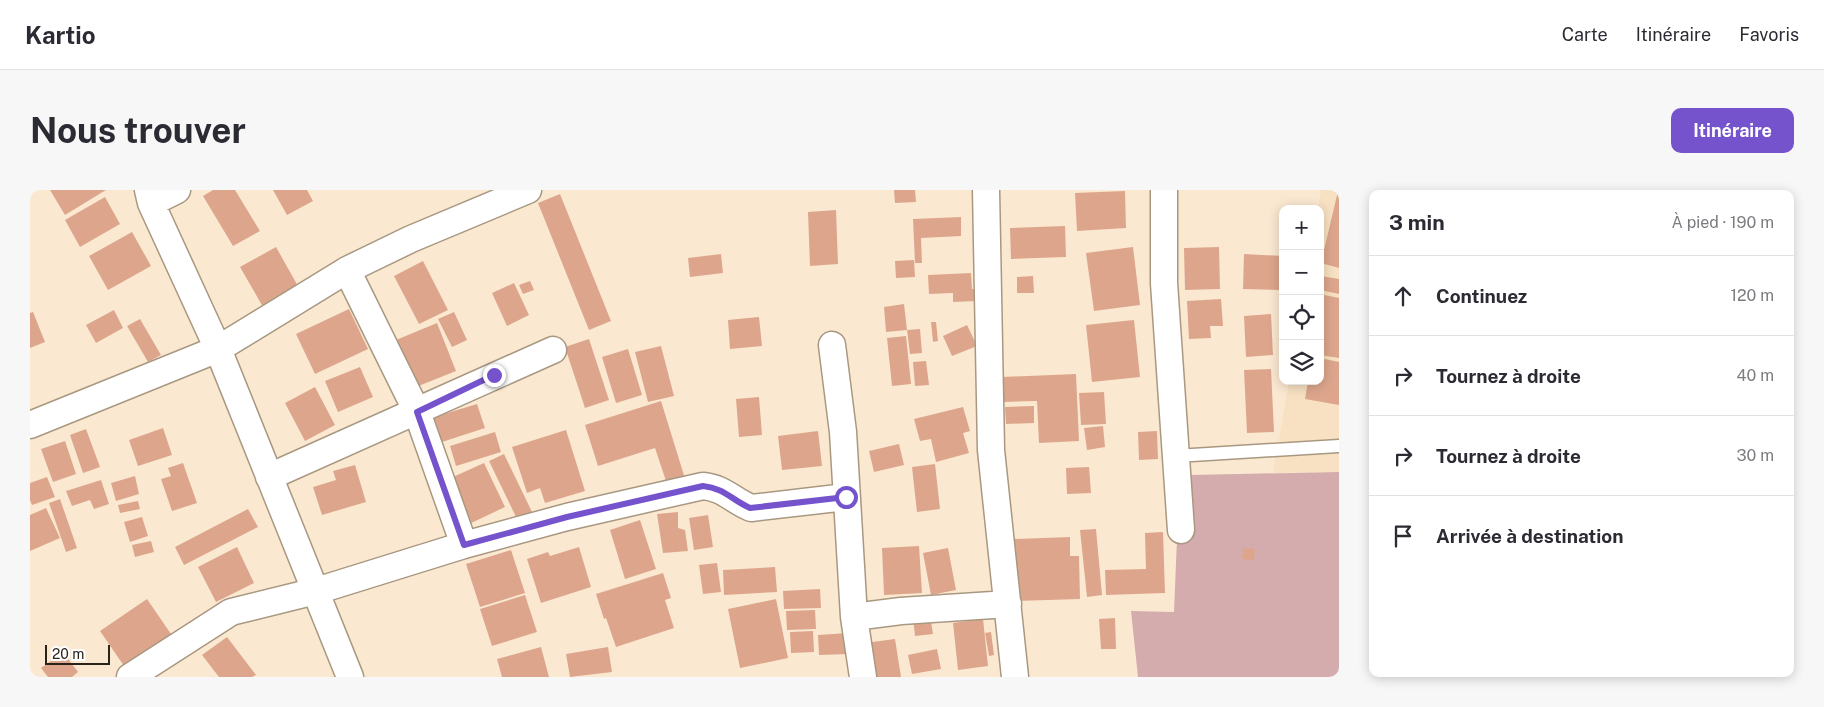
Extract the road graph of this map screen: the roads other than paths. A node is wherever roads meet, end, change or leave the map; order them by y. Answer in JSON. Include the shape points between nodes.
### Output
{"nodes":[{"id":1,"x":177,"y":190,"type":"edge"},
{"id":2,"x":528,"y":190,"type":"edge"},
{"id":3,"x":986,"y":190,"type":"edge"},
{"id":4,"x":1164,"y":190,"type":"edge"},
{"id":5,"x":149,"y":197,"type":"edge"},
{"id":6,"x":347,"y":270,"type":"junction"},
{"id":7,"x":832,"y":345,"type":"dead end"},
{"id":8,"x":218,"y":349,"type":"junction"},
{"id":9,"x":554,"y":350,"type":"dead end"},
{"id":10,"x":417,"y":412,"type":"junction"},
{"id":11,"x":30,"y":425,"type":"edge"},
{"id":12,"x":1339,"y":446,"type":"edge"},
{"id":13,"x":1176,"y":456,"type":"junction"},
{"id":14,"x":269,"y":478,"type":"junction"},
{"id":15,"x":846,"y":497,"type":"junction"},
{"id":16,"x":1181,"y":530,"type":"dead end"},
{"id":17,"x":464,"y":545,"type":"junction"},
{"id":18,"x":316,"y":591,"type":"junction"},
{"id":19,"x":1008,"y":604,"type":"junction"},
{"id":20,"x":854,"y":617,"type":"junction"},
{"id":21,"x":130,"y":677,"type":"edge"},
{"id":22,"x":350,"y":677,"type":"edge"},
{"id":23,"x":863,"y":677,"type":"edge"},
{"id":24,"x":1015,"y":677,"type":"edge"}],
"edges":[{"from":1,"to":5,"type":"street"},
{"from":2,"to":6,"type":"street"},
{"from":3,"to":19,"type":"street","via":[[992,450]]},
{"from":4,"to":13,"type":"street","via":[[1164,283]]},
{"from":5,"to":8,"type":"street"},
{"from":6,"to":8,"type":"street"},
{"from":6,"to":10,"type":"street"},
{"from":7,"to":15,"type":"street","via":[[840,399]]},
{"from":8,"to":11,"type":"street"},
{"from":8,"to":14,"type":"street"},
{"from":9,"to":10,"type":"street"},
{"from":10,"to":14,"type":"street"},
{"from":10,"to":17,"type":"street"},
{"from":12,"to":13,"type":"lane"},
{"from":13,"to":16,"type":"street"},
{"from":14,"to":18,"type":"street"},
{"from":15,"to":17,"type":"street","via":[[750,508],[721,489],[703,486]]},
{"from":15,"to":20,"type":"street"},
{"from":17,"to":18,"type":"street"},
{"from":18,"to":21,"type":"street","via":[[232,612]]},
{"from":18,"to":22,"type":"street"},
{"from":19,"to":20,"type":"street"},
{"from":19,"to":24,"type":"street"},
{"from":20,"to":23,"type":"street"}]}
